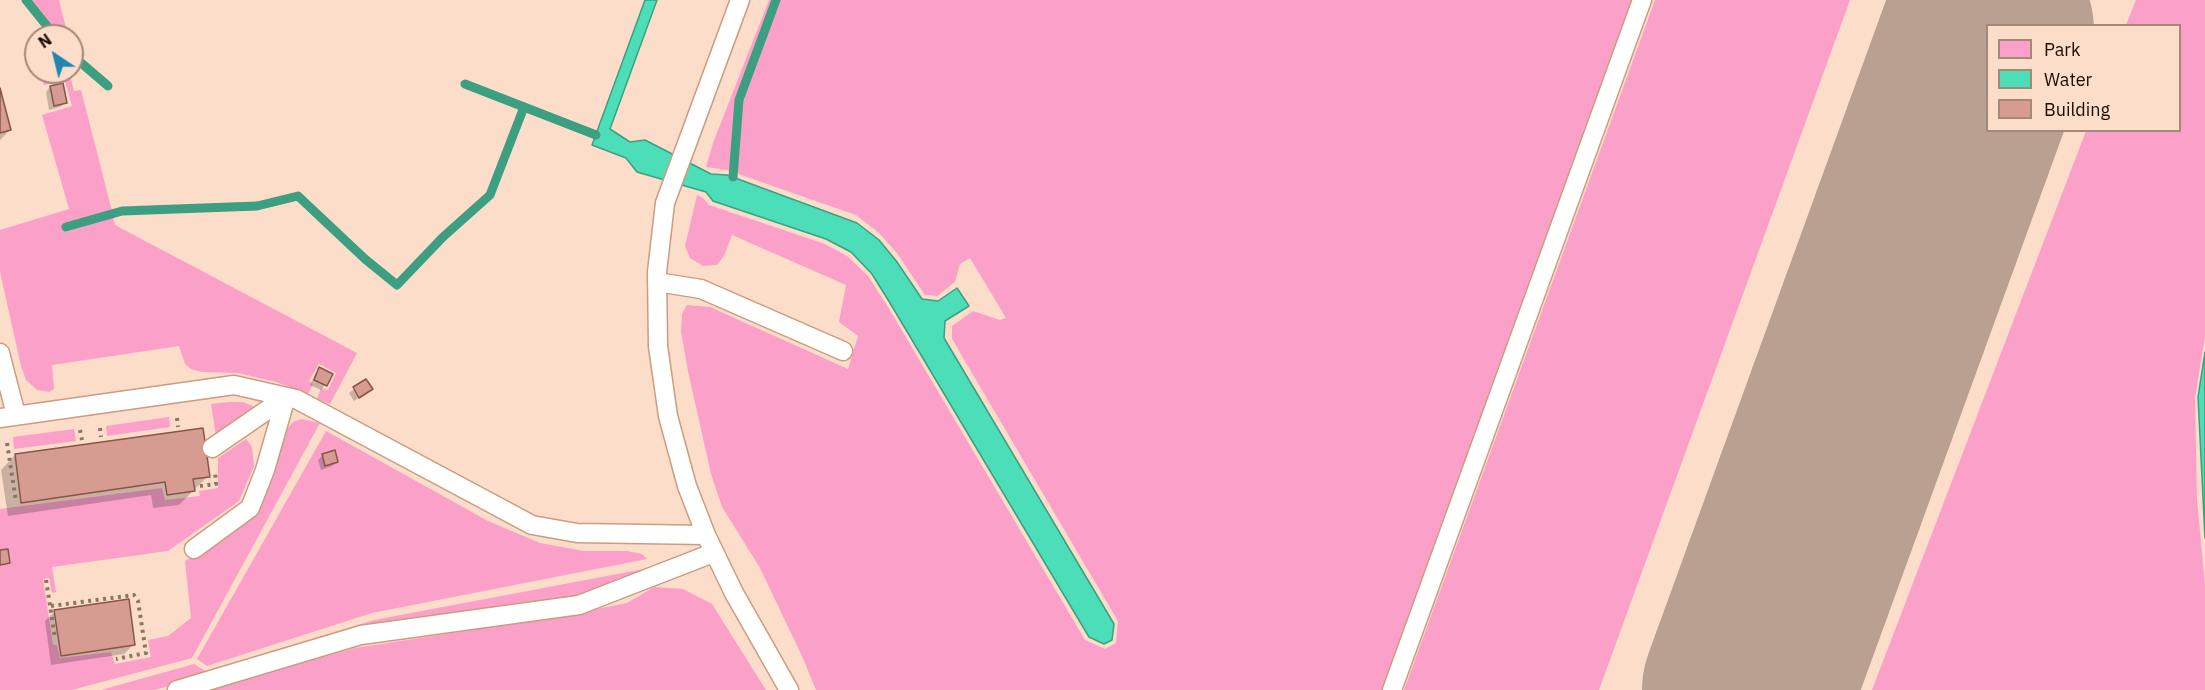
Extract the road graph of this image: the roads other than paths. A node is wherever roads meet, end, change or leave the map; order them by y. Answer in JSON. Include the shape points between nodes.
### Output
{"nodes":[{"id":1,"x":740,"y":0,"type":"edge"},
{"id":2,"x":1642,"y":0,"type":"edge"},
{"id":3,"x":657,"y":282,"type":"junction"},
{"id":4,"x":843,"y":351,"type":"dead end"},
{"id":5,"x":0,"y":353,"type":"edge"},
{"id":6,"x":286,"y":397,"type":"junction"},
{"id":7,"x":7,"y":422,"type":"edge"},
{"id":8,"x":212,"y":448,"type":"road end"},
{"id":9,"x":706,"y":535,"type":"junction"},
{"id":10,"x":194,"y":549,"type":"dead end"},
{"id":11,"x":714,"y":553,"type":"junction"},
{"id":12,"x":177,"y":690,"type":"edge"},
{"id":13,"x":789,"y":690,"type":"edge"},
{"id":14,"x":1392,"y":690,"type":"edge"}],
"edges":[{"from":1,"to":3,"type":"lane","via":[[665,203]]},
{"from":2,"to":14,"type":"lane"},
{"from":3,"to":4,"type":"lane","via":[[701,289]]},
{"from":3,"to":9,"type":"lane","via":[[658,346],[668,416],[687,486]]},
{"from":5,"to":7,"type":"lane"},
{"from":6,"to":7,"type":"lane","via":[[234,385]]},
{"from":6,"to":8,"type":"lane"},
{"from":6,"to":9,"type":"lane","via":[[532,525],[577,533]]},
{"from":6,"to":10,"type":"lane","via":[[250,508]]},
{"from":9,"to":11,"type":"lane"},
{"from":11,"to":12,"type":"lane","via":[[579,605],[361,635]]},
{"from":11,"to":13,"type":"lane"}]}
